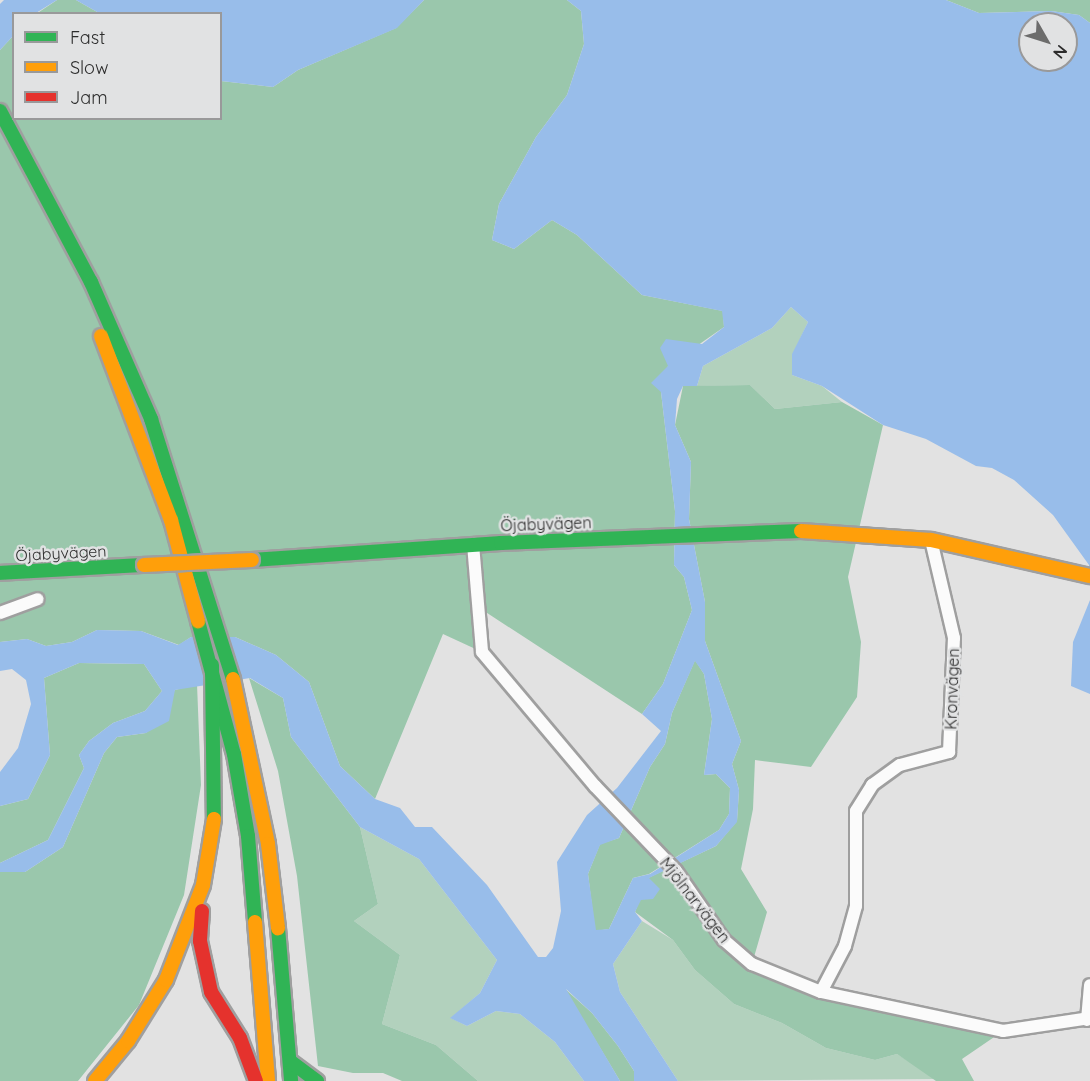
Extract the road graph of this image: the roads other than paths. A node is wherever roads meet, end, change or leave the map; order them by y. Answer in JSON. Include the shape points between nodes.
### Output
{"nodes":[{"id":1,"x":0,"y":111,"type":"edge"},
{"id":2,"x":0,"y":136,"type":"edge"},
{"id":3,"x":931,"y":540,"type":"junction"},
{"id":4,"x":473,"y":544,"type":"junction"},
{"id":5,"x":0,"y":573,"type":"edge"},
{"id":6,"x":1090,"y":576,"type":"edge"},
{"id":7,"x":38,"y":599,"type":"dead end"},
{"id":8,"x":0,"y":613,"type":"edge"},
{"id":9,"x":217,"y":698,"type":"junction"},
{"id":10,"x":203,"y":885,"type":"junction"},
{"id":11,"x":1090,"y":985,"type":"edge"},
{"id":12,"x":821,"y":992,"type":"junction"},
{"id":13,"x":1088,"y":1019,"type":"edge"},
{"id":14,"x":290,"y":1061,"type":"junction"},
{"id":15,"x":95,"y":1081,"type":"edge"},
{"id":16,"x":256,"y":1081,"type":"edge"},
{"id":17,"x":268,"y":1081,"type":"edge"},
{"id":18,"x":291,"y":1081,"type":"edge"},
{"id":19,"x":316,"y":1081,"type":"edge"}],
"edges":[{"from":1,"to":14,"type":"main road","via":[[91,282],[151,418],[220,628],[268,844]]},
{"from":2,"to":9,"type":"main road","via":[[47,218],[90,310],[171,520],[203,627]]},
{"from":3,"to":4,"type":"main road","name":"Öjabyvägen","via":[[818,530]]},
{"from":3,"to":6,"type":"main road","name":"Öjabyvägen"},
{"from":3,"to":12,"type":"street","name":"Kronvägen","via":[[954,638],[950,752],[900,765],[872,785],[856,811],[855,906],[845,946]]},
{"from":4,"to":5,"type":"main road","name":"Öjabyvägen","bridge":true},
{"from":4,"to":12,"type":"street","name":"Mjölnarvägen","via":[[482,652],[595,786],[676,871],[724,940],[745,958]]},
{"from":7,"to":8,"type":"street"},
{"from":9,"to":10,"type":"main road","via":[[215,814]]},
{"from":9,"to":17,"type":"main road","via":[[248,836]]},
{"from":10,"to":15,"type":"main road","via":[[166,980],[129,1041]]},
{"from":10,"to":16,"type":"main road","via":[[200,941],[211,992],[240,1038]]},
{"from":11,"to":13,"type":"street"},
{"from":12,"to":13,"type":"street","name":"Mjölnarvägen","via":[[1003,1031]]},
{"from":14,"to":18,"type":"main road"},
{"from":14,"to":19,"type":"main road"}]}
